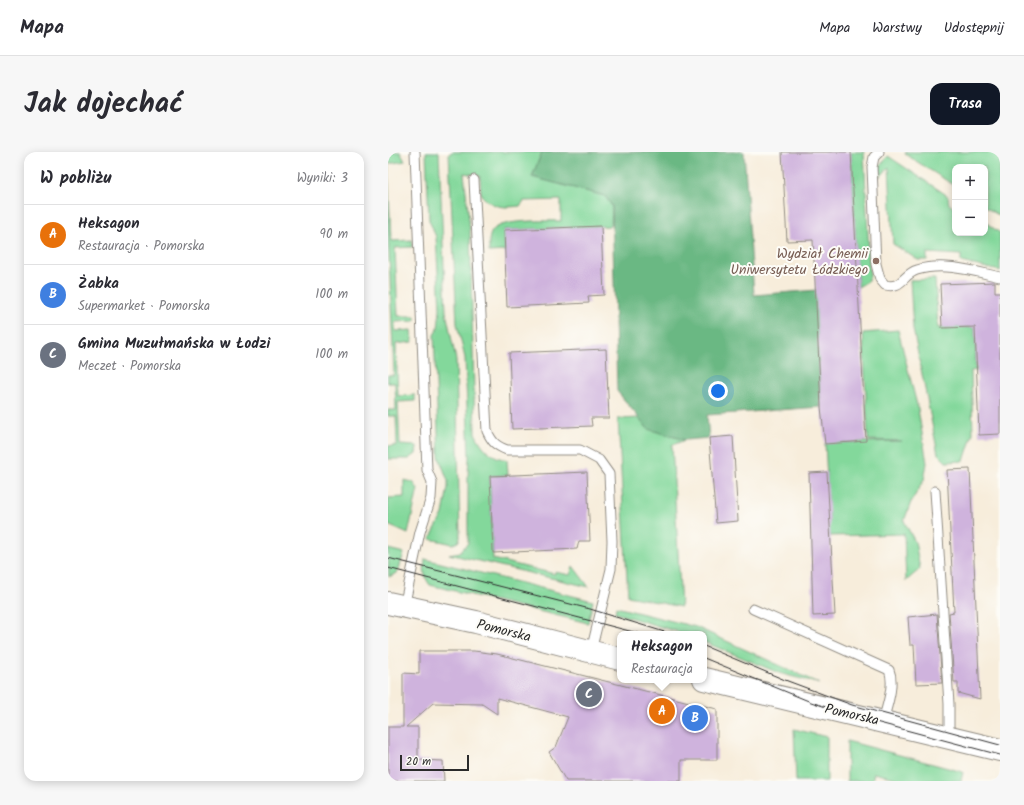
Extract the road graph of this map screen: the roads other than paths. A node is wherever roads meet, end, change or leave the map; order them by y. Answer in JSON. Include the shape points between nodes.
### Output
{"nodes":[{"id":1,"x":415,"y":152,"type":"edge"},
{"id":2,"x":879,"y":152,"type":"edge"},
{"id":3,"x":474,"y":180,"type":"dead end"},
{"id":4,"x":1000,"y":277,"type":"edge"},
{"id":5,"x":935,"y":491,"type":"dead end"},
{"id":6,"x":396,"y":605,"type":"edge"},
{"id":7,"x":753,"y":609,"type":"dead end"},
{"id":8,"x":591,"y":651,"type":"junction"},
{"id":9,"x":617,"y":657,"type":"edge"},
{"id":10,"x":707,"y":679,"type":"edge"},
{"id":11,"x":883,"y":721,"type":"junction"},
{"id":12,"x":949,"y":737,"type":"junction"},
{"id":13,"x":1000,"y":750,"type":"edge"}],
"edges":[{"from":1,"to":6,"type":"lane","via":[[427,470],[433,490]]},
{"from":2,"to":4,"type":"lane","via":[[874,157],[872,167],[876,264],[880,279],[885,285],[891,287],[900,284],[911,272],[930,268],[965,269]]},
{"from":3,"to":8,"type":"lane","via":[[487,431],[492,442],[507,450],[580,450],[600,460],[609,474],[611,569]]},
{"from":5,"to":12,"type":"lane"},
{"from":6,"to":8,"type":"street","name":"Pomorska"},
{"from":7,"to":11,"type":"lane","via":[[890,670],[890,690]]},
{"from":8,"to":9,"type":"street","name":"Pomorska"},
{"from":10,"to":11,"type":"street","name":"Pomorska"},
{"from":11,"to":12,"type":"street","name":"Pomorska"},
{"from":12,"to":13,"type":"street","name":"Pomorska"}]}
